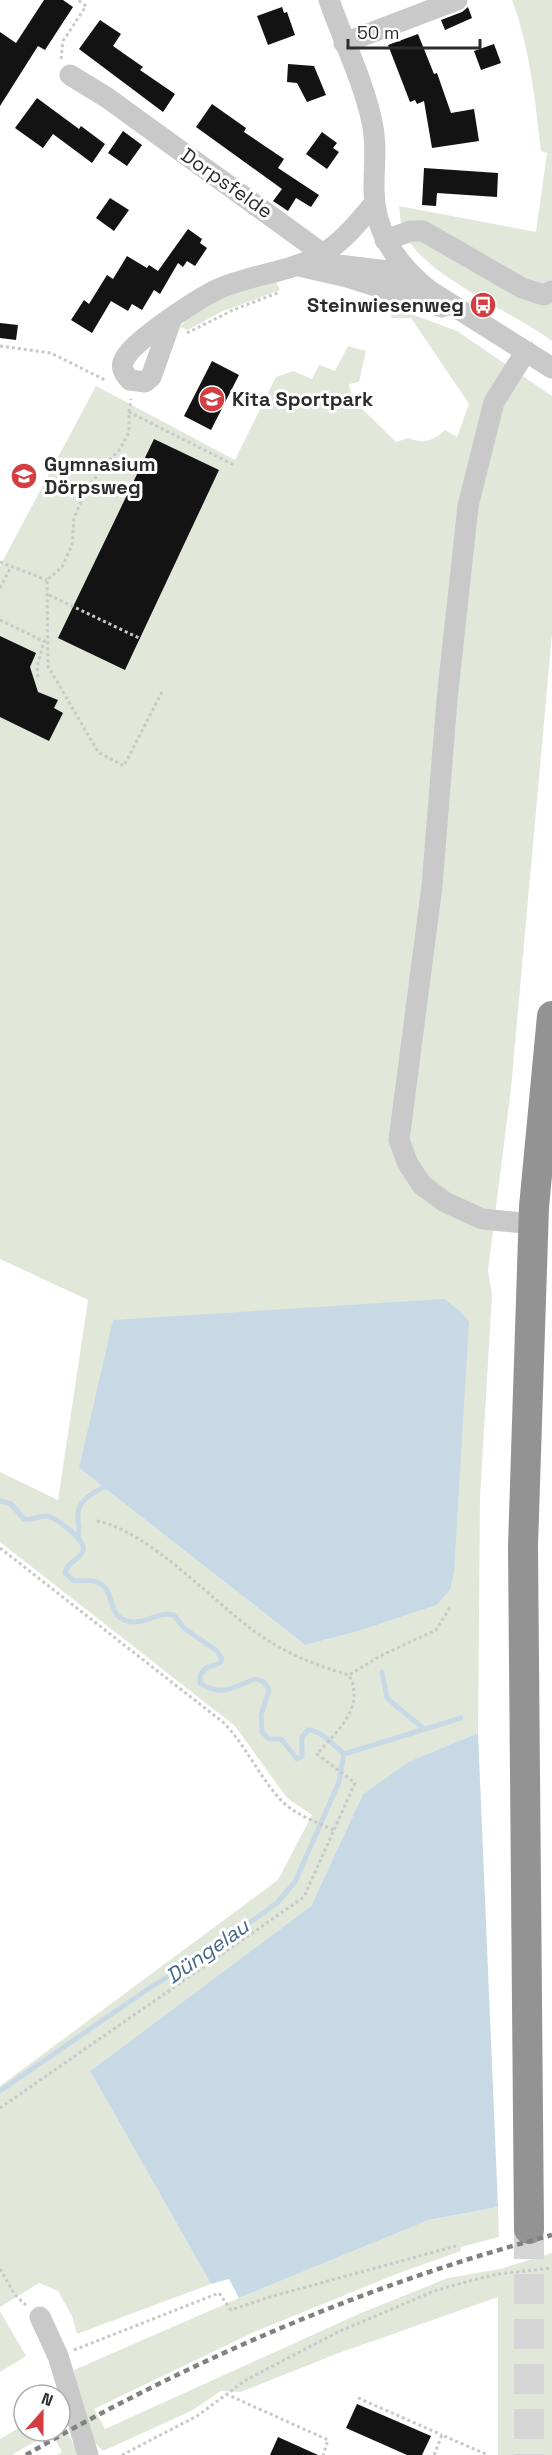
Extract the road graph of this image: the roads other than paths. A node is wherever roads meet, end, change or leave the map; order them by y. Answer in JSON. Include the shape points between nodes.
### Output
{"nodes":[{"id":1,"x":329,"y":0,"type":"edge"},
{"id":2,"x":457,"y":0,"type":"edge"},
{"id":3,"x":344,"y":44,"type":"junction"},
{"id":4,"x":70,"y":75,"type":"road end"},
{"id":5,"x":374,"y":204,"type":"junction"},
{"id":6,"x":385,"y":240,"type":"junction"},
{"id":7,"x":323,"y":254,"type":"junction"},
{"id":8,"x":298,"y":266,"type":"junction"},
{"id":9,"x":411,"y":276,"type":"junction"},
{"id":10,"x":552,"y":291,"type":"edge"},
{"id":11,"x":464,"y":314,"type":"junction"},
{"id":12,"x":170,"y":324,"type":"road end"},
{"id":13,"x":526,"y":351,"type":"junction"},
{"id":14,"x":552,"y":368,"type":"edge"},
{"id":15,"x":552,"y":1016,"type":"edge"},
{"id":16,"x":533,"y":1224,"type":"junction"},
{"id":17,"x":529,"y":2229,"type":"tunnel mouth"},
{"id":18,"x":40,"y":2317,"type":"road end"},
{"id":19,"x":88,"y":2455,"type":"edge"}],
"edges":[{"from":1,"to":3,"type":"street"},
{"from":2,"to":3,"type":"street"},
{"from":3,"to":5,"type":"street","via":[[373,125]]},
{"from":4,"to":7,"type":"street","name":"Dorpsfelde"},
{"from":5,"to":6,"type":"street"},
{"from":5,"to":7,"type":"street","via":[[341,241]]},
{"from":6,"to":9,"type":"street"},
{"from":6,"to":10,"type":"street","via":[[423,231],[522,288],[544,295]]},
{"from":7,"to":8,"type":"street"},
{"from":8,"to":9,"type":"street","via":[[345,265]]},
{"from":8,"to":11,"type":"street"},
{"from":8,"to":12,"type":"street","via":[[220,289],[192,304]]},
{"from":9,"to":11,"type":"street"},
{"from":11,"to":13,"type":"street"},
{"from":13,"to":14,"type":"street"},
{"from":13,"to":16,"type":"street","via":[[494,402],[468,506],[432,886],[399,1140],[422,1185],[445,1202],[482,1219]]},
{"from":15,"to":16,"type":"highway"},
{"from":16,"to":17,"type":"highway","via":[[523,1546]]},
{"from":18,"to":19,"type":"street","via":[[58,2356]]}]}
